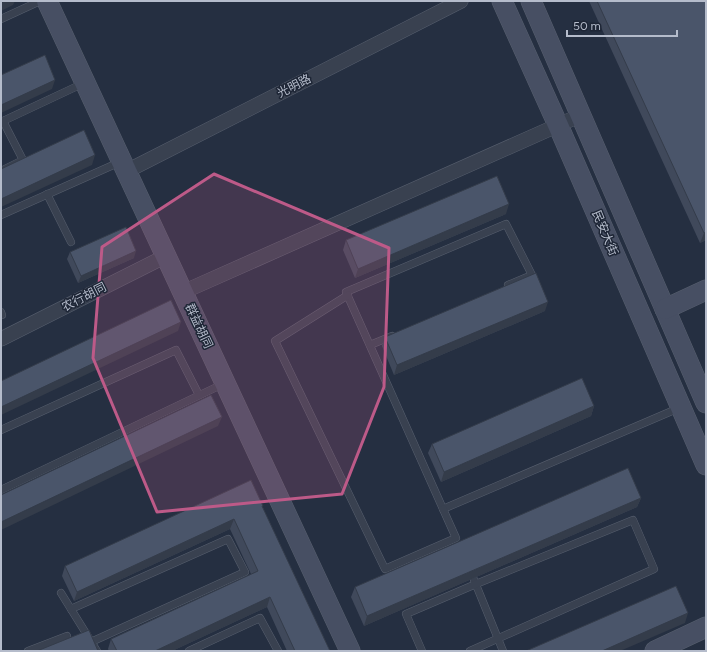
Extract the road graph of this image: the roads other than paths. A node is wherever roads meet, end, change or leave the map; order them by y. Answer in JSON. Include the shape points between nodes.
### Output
{"nodes":[{"id":1,"x":40,"y":1,"type":"edge"},
{"id":2,"x":47,"y":1,"type":"edge"},
{"id":3,"x":461,"y":1,"type":"edge"},
{"id":4,"x":502,"y":1,"type":"edge"},
{"id":5,"x":531,"y":1,"type":"edge"},
{"id":6,"x":1,"y":19,"type":"edge"},
{"id":7,"x":85,"y":83,"type":"junction"},
{"id":8,"x":581,"y":115,"type":"junction"},
{"id":9,"x":2,"y":121,"type":"edge"},
{"id":10,"x":558,"y":125,"type":"junction"},
{"id":11,"x":124,"y":166,"type":"junction"},
{"id":12,"x":1,"y":170,"type":"edge"},
{"id":13,"x":47,"y":194,"type":"junction"},
{"id":14,"x":1,"y":215,"type":"edge"},
{"id":15,"x":71,"y":242,"type":"dead end"},
{"id":16,"x":166,"y":256,"type":"junction"},
{"id":17,"x":504,"y":287,"type":"edge"},
{"id":18,"x":706,"y":290,"type":"edge"},
{"id":19,"x":183,"y":292,"type":"junction"},
{"id":20,"x":348,"y":295,"type":"junction"},
{"id":21,"x":665,"y":309,"type":"junction"},
{"id":22,"x":398,"y":333,"type":"edge"},
{"id":23,"x":1,"y":339,"type":"edge"},
{"id":24,"x":370,"y":345,"type":"junction"},
{"id":25,"x":225,"y":383,"type":"junction"},
{"id":26,"x":199,"y":395,"type":"junction"},
{"id":27,"x":706,"y":403,"type":"edge"},
{"id":28,"x":681,"y":407,"type":"junction"},
{"id":29,"x":1,"y":430,"type":"edge"},
{"id":30,"x":706,"y":465,"type":"edge"},
{"id":31,"x":1,"y":490,"type":"edge"},
{"id":32,"x":443,"y":509,"type":"junction"},
{"id":33,"x":467,"y":564,"type":"edge"},
{"id":34,"x":476,"y":584,"type":"junction"},
{"id":35,"x":61,"y":593,"type":"dead end"},
{"id":36,"x":71,"y":609,"type":"junction"},
{"id":37,"x":706,"y":627,"type":"edge"},
{"id":38,"x":67,"y":636,"type":"dead end"},
{"id":39,"x":498,"y":638,"type":"junction"},
{"id":40,"x":91,"y":642,"type":"junction"},
{"id":41,"x":28,"y":651,"type":"edge"},
{"id":42,"x":97,"y":651,"type":"edge"},
{"id":43,"x":189,"y":651,"type":"edge"},
{"id":44,"x":278,"y":651,"type":"edge"},
{"id":45,"x":350,"y":651,"type":"edge"},
{"id":46,"x":422,"y":651,"type":"edge"},
{"id":47,"x":470,"y":651,"type":"edge"},
{"id":48,"x":503,"y":651,"type":"edge"},
{"id":49,"x":655,"y":651,"type":"edge"}],
"edges":[{"from":1,"to":6,"type":"lane"},
{"from":2,"to":7,"type":"main road","name":"群益胡同"},
{"from":3,"to":11,"type":"street","name":"光明路"},
{"from":4,"to":10,"type":"main road","name":"民安大街"},
{"from":5,"to":8,"type":"main road","name":"民安大街"},
{"from":7,"to":9,"type":"lane"},
{"from":7,"to":11,"type":"main road","name":"群益胡同"},
{"from":8,"to":10,"type":"street"},
{"from":8,"to":21,"type":"main road","name":"民安大街"},
{"from":9,"to":12,"type":"lane","via":[[23,160]]},
{"from":10,"to":19,"type":"street"},
{"from":10,"to":28,"type":"main road","name":"民安大街"},
{"from":11,"to":13,"type":"lane"},
{"from":11,"to":16,"type":"main road","name":"群益胡同"},
{"from":13,"to":14,"type":"lane"},
{"from":13,"to":15,"type":"lane"},
{"from":16,"to":19,"type":"main road","name":"群益胡同"},
{"from":16,"to":23,"type":"street","name":"农行胡同"},
{"from":17,"to":20,"type":"lane","via":[[532,275],[506,224],[346,292]]},
{"from":18,"to":21,"type":"main road"},
{"from":19,"to":25,"type":"main road","name":"群益胡同"},
{"from":20,"to":24,"type":"lane"},
{"from":20,"to":32,"type":"lane","via":[[274,341],[385,568],[457,541]]},
{"from":21,"to":27,"type":"main road","name":"民安大街"},
{"from":22,"to":24,"type":"lane"},
{"from":24,"to":32,"type":"lane"},
{"from":25,"to":26,"type":"lane"},
{"from":25,"to":45,"type":"main road","name":"群益胡同"},
{"from":26,"to":29,"type":"lane","via":[[176,350]]},
{"from":26,"to":31,"type":"lane"},
{"from":28,"to":30,"type":"main road","name":"民安大街"},
{"from":28,"to":32,"type":"lane"},
{"from":33,"to":34,"type":"lane"},
{"from":34,"to":39,"type":"lane"},
{"from":34,"to":39,"type":"lane","via":[[633,520],[654,569]]},
{"from":34,"to":46,"type":"lane","via":[[406,614]]},
{"from":35,"to":36,"type":"lane"},
{"from":36,"to":40,"type":"lane"},
{"from":36,"to":40,"type":"lane","via":[[228,539],[245,572]]},
{"from":37,"to":49,"type":"main road","via":[[678,643]]},
{"from":38,"to":41,"type":"lane"},
{"from":39,"to":47,"type":"lane"},
{"from":39,"to":48,"type":"lane"},
{"from":40,"to":42,"type":"lane"},
{"from":43,"to":44,"type":"lane","via":[[260,618]]}]}
